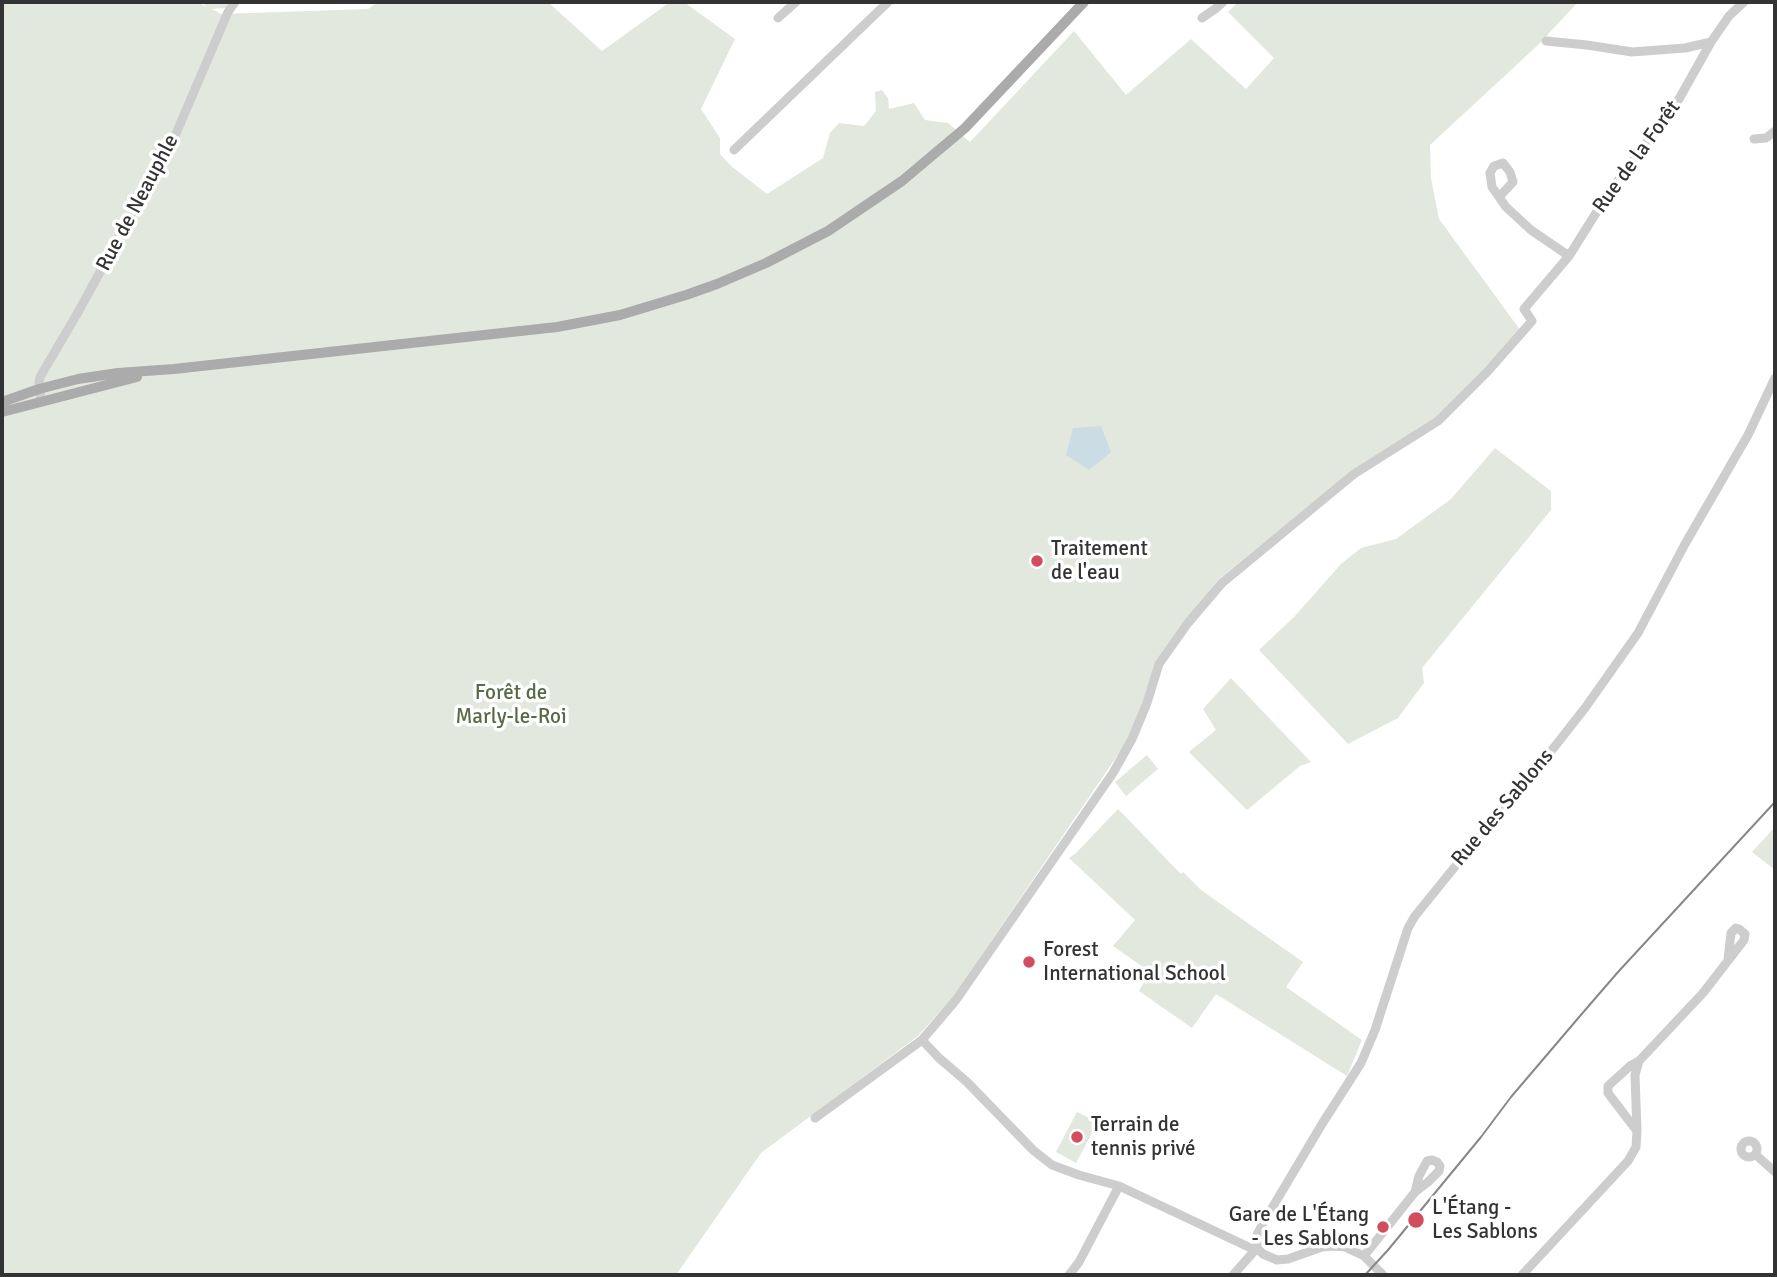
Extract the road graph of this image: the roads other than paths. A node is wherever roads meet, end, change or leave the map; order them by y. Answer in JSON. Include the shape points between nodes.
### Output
{"nodes":[{"id":1,"x":235,"y":2,"type":"edge"},
{"id":2,"x":796,"y":2,"type":"edge"},
{"id":3,"x":888,"y":2,"type":"edge"},
{"id":4,"x":1084,"y":2,"type":"edge"},
{"id":5,"x":1223,"y":2,"type":"edge"},
{"id":6,"x":1744,"y":2,"type":"edge"},
{"id":7,"x":778,"y":18,"type":"dead end"},
{"id":8,"x":1202,"y":18,"type":"dead end"},
{"id":9,"x":1546,"y":41,"type":"dead end"},
{"id":10,"x":1710,"y":42,"type":"junction"},
{"id":11,"x":1775,"y":131,"type":"edge"},
{"id":12,"x":1754,"y":139,"type":"dead end"},
{"id":13,"x":734,"y":150,"type":"dead end"},
{"id":14,"x":1499,"y":197,"type":"dead end"},
{"id":15,"x":1569,"y":256,"type":"junction"},
{"id":16,"x":174,"y":369,"type":"junction"},
{"id":17,"x":1775,"y":378,"type":"edge"},
{"id":18,"x":39,"y":388,"type":"junction"},
{"id":19,"x":41,"y":401,"type":"junction"},
{"id":20,"x":2,"y":402,"type":"edge"},
{"id":21,"x":2,"y":412,"type":"edge"},
{"id":22,"x":1728,"y":960,"type":"dead end"},
{"id":23,"x":922,"y":1040,"type":"junction"},
{"id":24,"x":1639,"y":1061,"type":"junction"},
{"id":25,"x":815,"y":1118,"type":"dead end"},
{"id":26,"x":1637,"y":1131,"type":"junction"},
{"id":27,"x":1755,"y":1155,"type":"dead end"},
{"id":28,"x":1775,"y":1172,"type":"edge"},
{"id":29,"x":1119,"y":1186,"type":"junction"},
{"id":30,"x":1415,"y":1192,"type":"dead end"},
{"id":31,"x":1256,"y":1249,"type":"junction"},
{"id":32,"x":1364,"y":1256,"type":"junction"},
{"id":33,"x":1069,"y":1275,"type":"edge"},
{"id":34,"x":1233,"y":1275,"type":"edge"},
{"id":35,"x":1383,"y":1275,"type":"edge"},
{"id":36,"x":1522,"y":1275,"type":"edge"}],
"edges":[{"from":1,"to":18,"type":"street","name":"Rue de Neauphle","via":[[175,136],[40,377]]},
{"from":2,"to":7,"type":"street"},
{"from":3,"to":13,"type":"street"},
{"from":4,"to":16,"type":"main road","via":[[972,121],[902,181],[828,231],[717,284],[651,307],[557,327]]},
{"from":5,"to":8,"type":"street"},
{"from":6,"to":10,"type":"street","name":"Rue de la Forêt"},
{"from":9,"to":10,"type":"street","via":[[1632,52]]},
{"from":10,"to":15,"type":"street","name":"Rue de la Forêt","via":[[1679,99],[1608,194]]},
{"from":11,"to":12,"type":"street"},
{"from":14,"to":15,"type":"street","via":[[1531,230]]},
{"from":15,"to":23,"type":"street","name":"Rue de la Forêt","via":[[1524,309],[1532,321],[1438,421],[1354,474],[1222,583],[1188,623],[1159,664],[1132,739],[1113,773],[956,1000]]},
{"from":16,"to":18,"type":"main road","via":[[105,375]]},
{"from":16,"to":19,"type":"main road"},
{"from":17,"to":31,"type":"street","name":"Rue des Sablons","via":[[1638,633],[1552,750],[1415,916],[1361,1063],[1262,1225]]},
{"from":18,"to":19,"type":"street"},
{"from":18,"to":20,"type":"main road"},
{"from":19,"to":21,"type":"main road"},
{"from":22,"to":24,"type":"street"},
{"from":23,"to":25,"type":"street"},
{"from":23,"to":29,"type":"street","via":[[1052,1165]]},
{"from":24,"to":26,"type":"street","via":[[1635,1075]]},
{"from":24,"to":26,"type":"street","via":[[1608,1086],[1608,1093]]},
{"from":26,"to":36,"type":"street","via":[[1636,1147],[1628,1161]]},
{"from":27,"to":28,"type":"street"},
{"from":29,"to":31,"type":"street"},
{"from":29,"to":33,"type":"street"},
{"from":30,"to":32,"type":"street"},
{"from":31,"to":32,"type":"street","via":[[1277,1260],[1334,1246]]},
{"from":31,"to":34,"type":"street"},
{"from":32,"to":35,"type":"street"}]}
